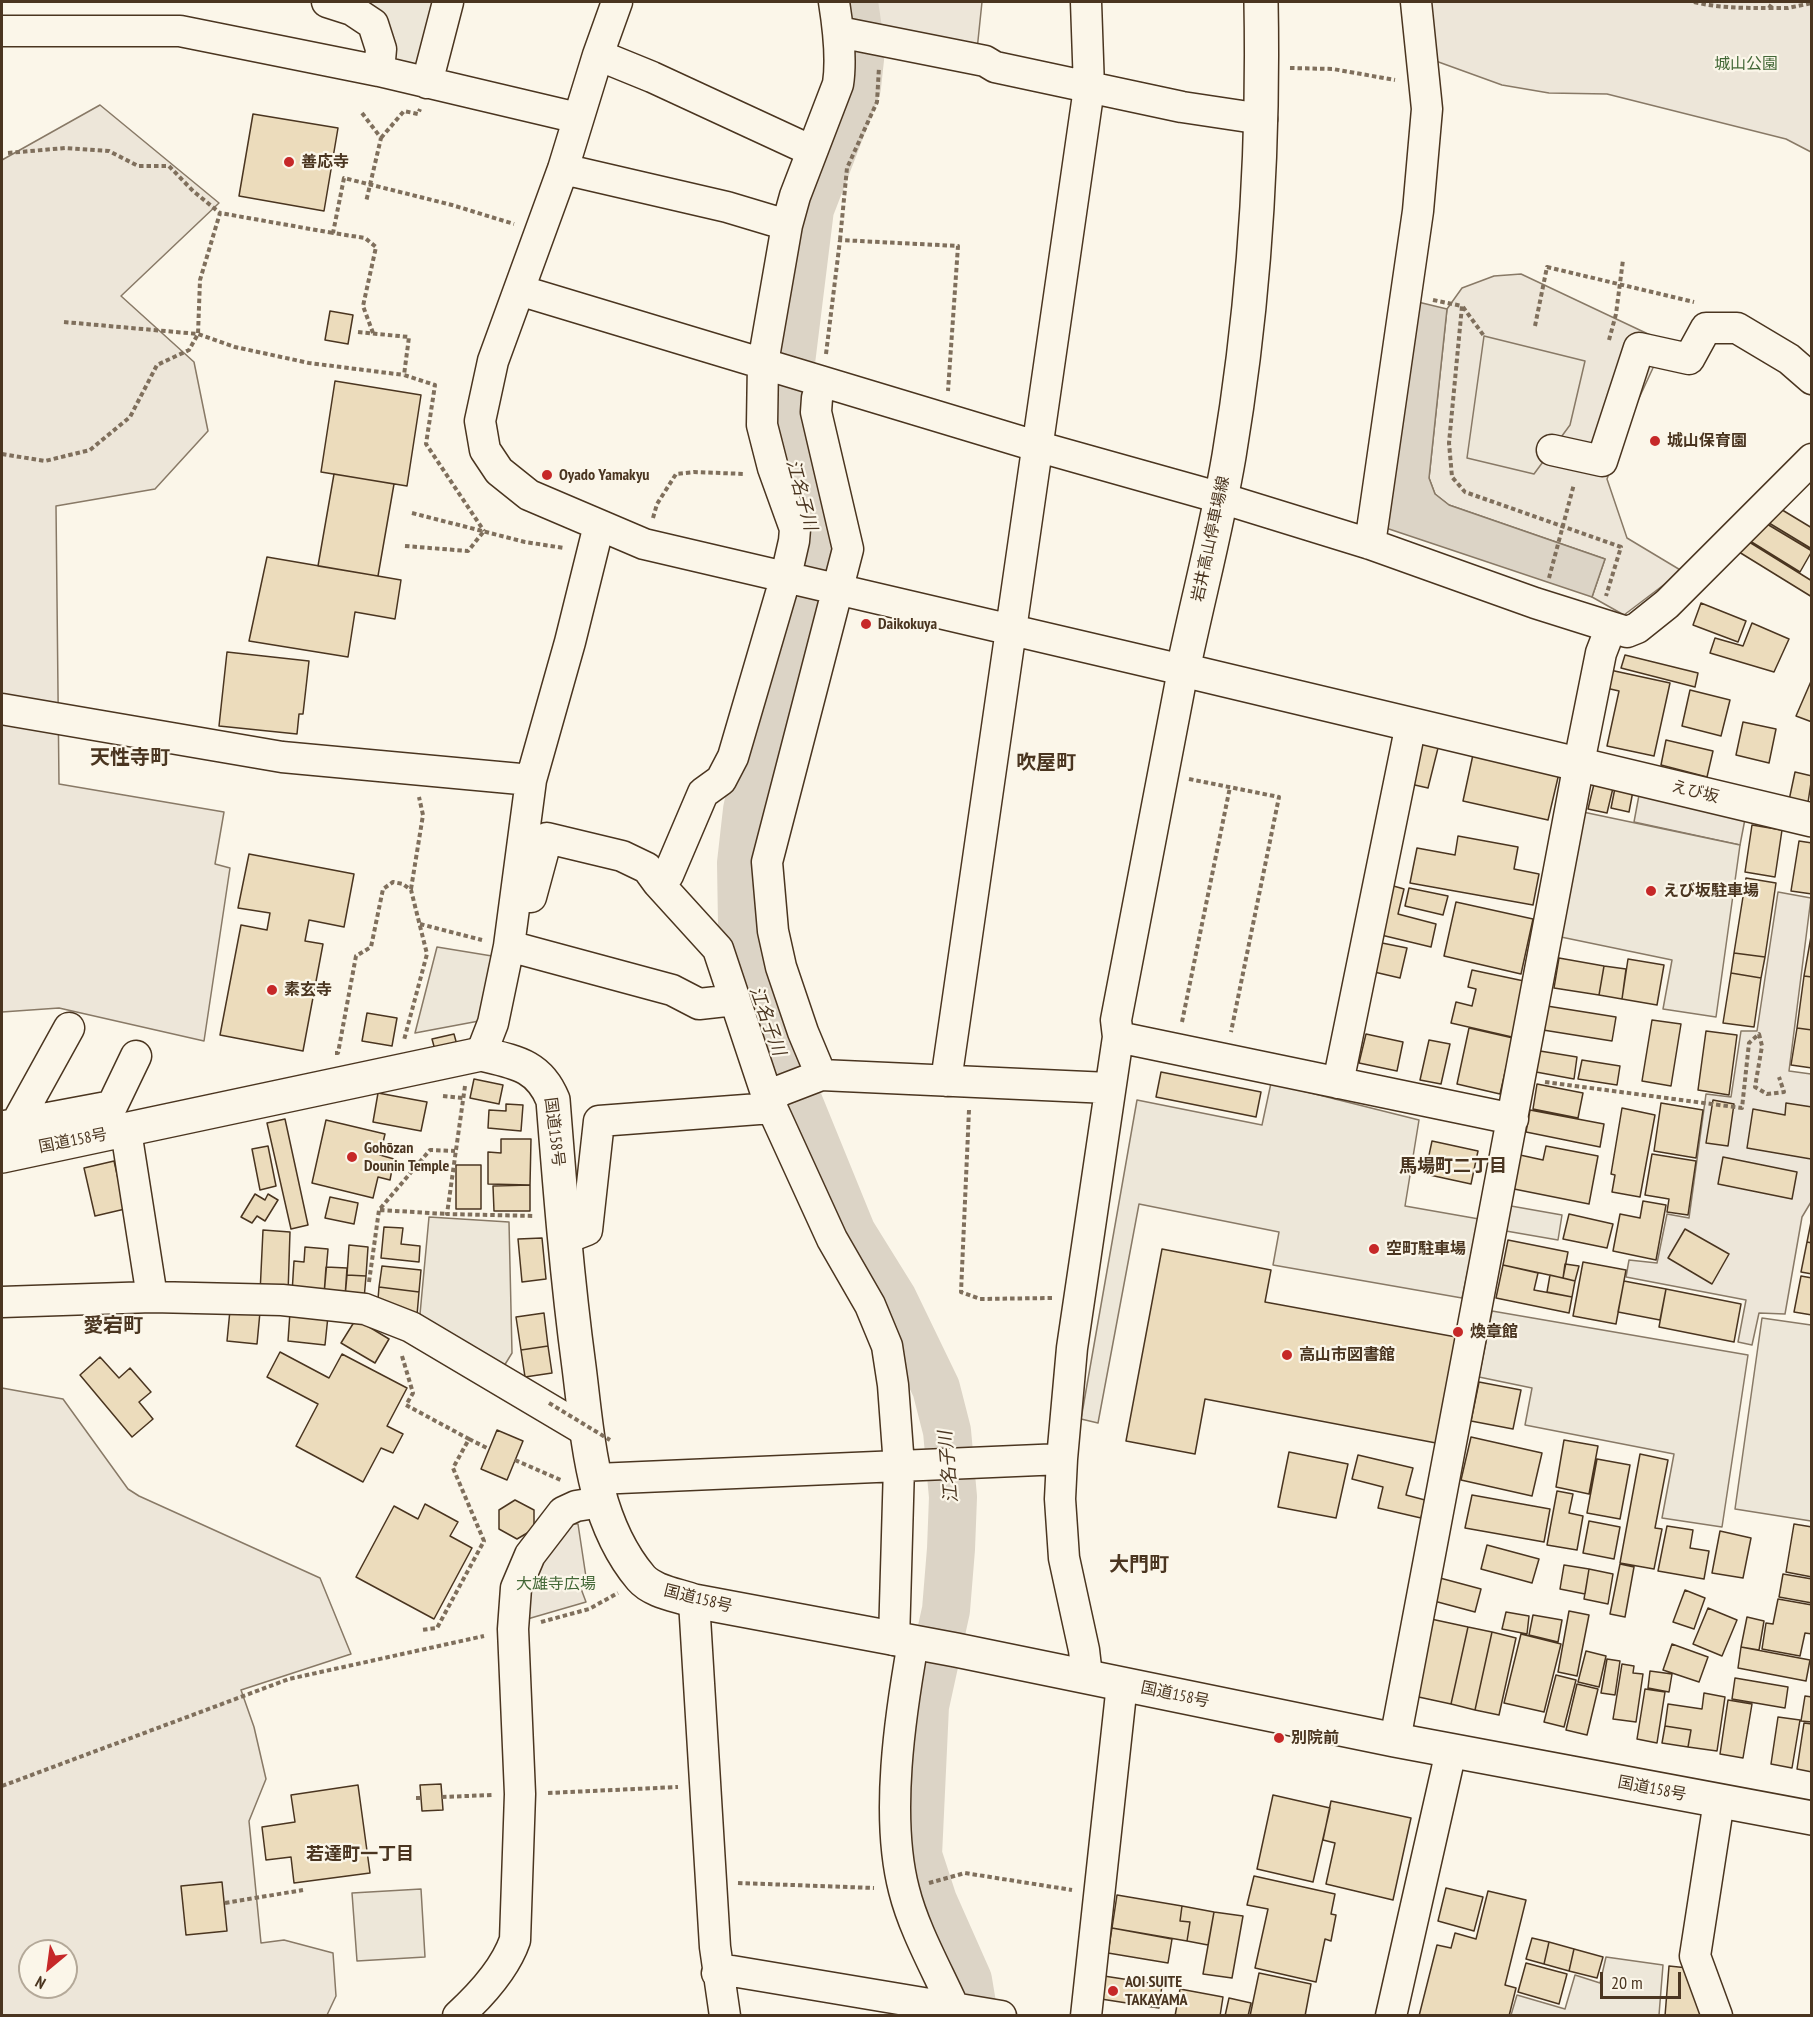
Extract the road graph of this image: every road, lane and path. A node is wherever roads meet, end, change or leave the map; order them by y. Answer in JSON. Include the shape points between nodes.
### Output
{"nodes":[{"id":1,"x":327,"y":2,"type":"edge"},
{"id":2,"x":448,"y":2,"type":"edge"},
{"id":3,"x":617,"y":2,"type":"edge"},
{"id":4,"x":834,"y":2,"type":"edge"},
{"id":5,"x":1086,"y":2,"type":"edge"},
{"id":6,"x":1262,"y":2,"type":"edge"},
{"id":7,"x":1416,"y":2,"type":"edge"},
{"id":8,"x":1694,"y":2,"type":"edge"},
{"id":9,"x":1773,"y":2,"type":"edge"},
{"id":10,"x":1812,"y":3,"type":"edge"},
{"id":11,"x":1768,"y":8,"type":"junction"},
{"id":12,"x":2,"y":31,"type":"edge"},
{"id":13,"x":845,"y":33,"type":"junction"},
{"id":14,"x":882,"y":40,"type":"junction"},
{"id":15,"x":598,"y":55,"type":"junction"},
{"id":16,"x":1263,"y":67,"type":"junction"},
{"id":17,"x":379,"y":71,"type":"junction"},
{"id":18,"x":1391,"y":80,"type":"dead end"},
{"id":19,"x":427,"y":83,"type":"junction"},
{"id":20,"x":1089,"y":88,"type":"junction"},
{"id":21,"x":404,"y":111,"type":"dead end"},
{"id":22,"x":362,"y":113,"type":"dead end"},
{"id":23,"x":578,"y":118,"type":"junction"},
{"id":24,"x":1262,"y":119,"type":"junction"},
{"id":25,"x":381,"y":138,"type":"junction"},
{"id":26,"x":812,"y":151,"type":"junction"},
{"id":27,"x":8,"y":153,"type":"dead end"},
{"id":28,"x":563,"y":170,"type":"junction"},
{"id":29,"x":370,"y":185,"type":"junction"},
{"id":30,"x":366,"y":202,"type":"dead end"},
{"id":31,"x":220,"y":213,"type":"junction"},
{"id":32,"x":787,"y":225,"type":"junction"},
{"id":33,"x":540,"y":232,"type":"junction"},
{"id":34,"x":333,"y":233,"type":"junction"},
{"id":35,"x":840,"y":240,"type":"junction"},
{"id":36,"x":1623,"y":260,"type":"dead end"},
{"id":37,"x":1620,"y":283,"type":"junction"},
{"id":38,"x":521,"y":288,"type":"junction"},
{"id":39,"x":1406,"y":295,"type":"junction"},
{"id":40,"x":1462,"y":306,"type":"junction"},
{"id":41,"x":64,"y":322,"type":"dead end"},
{"id":42,"x":1535,"y":326,"type":"dead end"},
{"id":43,"x":358,"y":332,"type":"dead end"},
{"id":44,"x":373,"y":333,"type":"junction"},
{"id":45,"x":198,"y":334,"type":"junction"},
{"id":46,"x":1484,"y":336,"type":"dead end"},
{"id":47,"x":1609,"y":340,"type":"dead end"},
{"id":48,"x":766,"y":364,"type":"junction"},
{"id":49,"x":404,"y":375,"type":"junction"},
{"id":50,"x":814,"y":379,"type":"junction"},
{"id":51,"x":1812,"y":379,"type":"edge"},
{"id":52,"x":935,"y":416,"type":"junction"},
{"id":53,"x":1036,"y":446,"type":"junction"},
{"id":54,"x":1552,"y":450,"type":"dead end"},
{"id":55,"x":2,"y":454,"type":"edge"},
{"id":56,"x":1812,"y":459,"type":"edge"},
{"id":57,"x":775,"y":475,"type":"junction"},
{"id":58,"x":1573,"y":487,"type":"dead end"},
{"id":59,"x":1221,"y":498,"type":"junction"},
{"id":60,"x":412,"y":513,"type":"dead end"},
{"id":61,"x":1564,"y":526,"type":"junction"},
{"id":62,"x":484,"y":531,"type":"junction"},
{"id":63,"x":596,"y":539,"type":"junction"},
{"id":64,"x":644,"y":544,"type":"junction"},
{"id":65,"x":1370,"y":544,"type":"junction"},
{"id":66,"x":405,"y":546,"type":"dead end"},
{"id":67,"x":790,"y":577,"type":"junction"},
{"id":68,"x":834,"y":587,"type":"junction"},
{"id":69,"x":1541,"y":605,"type":"junction"},
{"id":70,"x":1605,"y":625,"type":"junction"},
{"id":71,"x":1011,"y":630,"type":"junction"},
{"id":72,"x":1183,"y":669,"type":"junction"},
{"id":73,"x":2,"y":709,"type":"edge"},
{"id":74,"x":1411,"y":724,"type":"junction"},
{"id":75,"x":1579,"y":764,"type":"junction"},
{"id":76,"x":419,"y":769,"type":"junction"},
{"id":77,"x":1163,"y":774,"type":"junction"},
{"id":78,"x":531,"y":780,"type":"junction"},
{"id":79,"x":1230,"y":787,"type":"junction"},
{"id":80,"x":1812,"y":820,"type":"edge"},
{"id":81,"x":658,"y":882,"type":"junction"},
{"id":82,"x":411,"y":890,"type":"junction"},
{"id":83,"x":419,"y":924,"type":"junction"},
{"id":84,"x":509,"y":946,"type":"junction"},
{"id":85,"x":735,"y":1000,"type":"junction"},
{"id":86,"x":69,"y":1028,"type":"dead end"},
{"id":87,"x":1118,"y":1037,"type":"junction"},
{"id":88,"x":1177,"y":1049,"type":"junction"},
{"id":89,"x":327,"y":1055,"type":"dead end"},
{"id":90,"x":476,"y":1055,"type":"junction"},
{"id":91,"x":136,"y":1056,"type":"dead end"},
{"id":92,"x":1226,"y":1060,"type":"junction"},
{"id":93,"x":397,"y":1072,"type":"junction"},
{"id":94,"x":815,"y":1077,"type":"junction"},
{"id":95,"x":1779,"y":1077,"type":"dead end"},
{"id":96,"x":1521,"y":1079,"type":"junction"},
{"id":97,"x":958,"y":1082,"type":"junction"},
{"id":98,"x":1338,"y":1083,"type":"junction"},
{"id":99,"x":1109,"y":1088,"type":"junction"},
{"id":100,"x":443,"y":1096,"type":"dead end"},
{"id":101,"x":464,"y":1098,"type":"junction"},
{"id":102,"x":774,"y":1099,"type":"junction"},
{"id":103,"x":1512,"y":1119,"type":"junction"},
{"id":104,"x":9,"y":1125,"type":"edge"},
{"id":105,"x":126,"y":1131,"type":"junction"},
{"id":106,"x":454,"y":1151,"type":"junction"},
{"id":107,"x":2,"y":1156,"type":"edge"},
{"id":108,"x":379,"y":1210,"type":"junction"},
{"id":109,"x":447,"y":1214,"type":"junction"},
{"id":110,"x":563,"y":1228,"type":"junction"},
{"id":111,"x":152,"y":1297,"type":"junction"},
{"id":112,"x":1080,"y":1297,"type":"junction"},
{"id":113,"x":2,"y":1302,"type":"edge"},
{"id":114,"x":365,"y":1310,"type":"junction"},
{"id":115,"x":411,"y":1327,"type":"junction"},
{"id":116,"x":549,"y":1403,"type":"dead end"},
{"id":117,"x":599,"y":1436,"type":"junction"},
{"id":118,"x":469,"y":1439,"type":"junction"},
{"id":119,"x":489,"y":1449,"type":"dead end"},
{"id":120,"x":1062,"y":1459,"type":"junction"},
{"id":121,"x":515,"y":1460,"type":"dead end"},
{"id":122,"x":899,"y":1466,"type":"junction"},
{"id":123,"x":599,"y":1492,"type":"junction"},
{"id":124,"x":694,"y":1601,"type":"junction"},
{"id":125,"x":589,"y":1609,"type":"dead end"},
{"id":126,"x":421,"y":1629,"type":"dead end"},
{"id":127,"x":513,"y":1629,"type":"junction"},
{"id":128,"x":910,"y":1642,"type":"junction"},
{"id":129,"x":1087,"y":1676,"type":"junction"},
{"id":130,"x":1122,"y":1684,"type":"junction"},
{"id":131,"x":1395,"y":1740,"type":"junction"},
{"id":132,"x":1451,"y":1751,"type":"junction"},
{"id":133,"x":2,"y":1786,"type":"edge"},
{"id":134,"x":705,"y":1786,"type":"junction"},
{"id":135,"x":553,"y":1793,"type":"dead end"},
{"id":136,"x":486,"y":1795,"type":"dead end"},
{"id":137,"x":442,"y":1797,"type":"dead end"},
{"id":138,"x":1719,"y":1801,"type":"junction"},
{"id":139,"x":1812,"y":1818,"type":"edge"},
{"id":140,"x":303,"y":1890,"type":"dead end"},
{"id":141,"x":225,"y":1904,"type":"dead end"},
{"id":142,"x":717,"y":1972,"type":"junction"},
{"id":143,"x":954,"y":2008,"type":"junction"},
{"id":144,"x":997,"y":2015,"type":"edge"},
{"id":145,"x":458,"y":2016,"type":"edge"},
{"id":146,"x":725,"y":2016,"type":"edge"},
{"id":147,"x":1086,"y":2016,"type":"edge"},
{"id":148,"x":1391,"y":2016,"type":"edge"},
{"id":149,"x":1717,"y":2016,"type":"edge"}],
"edges":[{"from":1,"to":17,"type":"street","via":[[352,10],[374,24],[381,49]]},
{"from":2,"to":19,"type":"street"},
{"from":3,"to":15,"type":"street"},
{"from":4,"to":13,"type":"street"},
{"from":5,"to":20,"type":"street"},
{"from":6,"to":16,"type":"main road","name":"岩井高山停車場線"},
{"from":7,"to":39,"type":"street","via":[[1427,109]]},
{"from":8,"to":11,"type":"path","via":[[1718,8]]},
{"from":9,"to":11,"type":"path"},
{"from":10,"to":11,"type":"path"},
{"from":12,"to":17,"type":"street","via":[[180,31]]},
{"from":13,"to":14,"type":"street"},
{"from":13,"to":26,"type":"street","via":[[837,45],[841,66],[838,84]]},
{"from":14,"to":20,"type":"street"},
{"from":14,"to":35,"type":"path","via":[[877,102],[847,168]]},
{"from":15,"to":23,"type":"street"},
{"from":15,"to":26,"type":"street"},
{"from":16,"to":18,"type":"path","via":[[1333,69]]},
{"from":16,"to":24,"type":"main road","name":"岩井高山停車場線"},
{"from":17,"to":19,"type":"street"},
{"from":19,"to":23,"type":"street"},
{"from":20,"to":24,"type":"street"},
{"from":20,"to":53,"type":"street"},
{"from":21,"to":25,"type":"path"},
{"from":22,"to":25,"type":"path"},
{"from":23,"to":28,"type":"street"},
{"from":24,"to":59,"type":"main road","name":"岩井高山停車場線","via":[[1245,339]]},
{"from":25,"to":29,"type":"path"},
{"from":26,"to":32,"type":"street"},
{"from":27,"to":31,"type":"path","via":[[65,148],[109,151],[138,166],[169,166]]},
{"from":28,"to":32,"type":"street","via":[[727,207]]},
{"from":28,"to":33,"type":"street"},
{"from":29,"to":30,"type":"path"},
{"from":29,"to":33,"type":"path"},
{"from":29,"to":34,"type":"path","via":[[344,178]]},
{"from":31,"to":34,"type":"path"},
{"from":31,"to":45,"type":"path","via":[[200,280]]},
{"from":32,"to":48,"type":"street"},
{"from":33,"to":38,"type":"street"},
{"from":34,"to":44,"type":"path","via":[[365,238],[376,247],[363,306]]},
{"from":35,"to":50,"type":"path"},
{"from":35,"to":52,"type":"path","via":[[958,246],[948,393]]},
{"from":36,"to":37,"type":"path"},
{"from":37,"to":42,"type":"path","via":[[1547,267]]},
{"from":37,"to":47,"type":"path"},
{"from":38,"to":48,"type":"street"},
{"from":38,"to":63,"type":"street","via":[[493,361],[480,421],[485,450],[499,471]]},
{"from":39,"to":40,"type":"path"},
{"from":39,"to":65,"type":"street"},
{"from":40,"to":46,"type":"path"},
{"from":40,"to":61,"type":"path","via":[[1449,443],[1452,477],[1465,492]]},
{"from":41,"to":45,"type":"path"},
{"from":43,"to":44,"type":"path"},
{"from":44,"to":49,"type":"path","via":[[409,337]]},
{"from":45,"to":49,"type":"path","via":[[235,347],[309,363]]},
{"from":45,"to":55,"type":"path","via":[[189,350],[157,364],[130,417],[90,450],[45,461]]},
{"from":48,"to":50,"type":"street"},
{"from":48,"to":57,"type":"street","via":[[762,426]]},
{"from":49,"to":62,"type":"path","via":[[435,385],[426,444]]},
{"from":50,"to":52,"type":"street"},
{"from":50,"to":68,"type":"street","via":[[816,412],[848,549]]},
{"from":51,"to":54,"type":"street","via":[[1789,359],[1737,328],[1706,328],[1689,359],[1638,348],[1602,461]]},
{"from":52,"to":53,"type":"street"},
{"from":53,"to":59,"type":"street"},
{"from":53,"to":71,"type":"street"},
{"from":56,"to":70,"type":"street","via":[[1667,604],[1627,632]]},
{"from":57,"to":64,"type":"path","via":[[676,474],[657,504]]},
{"from":57,"to":67,"type":"street","via":[[795,529]]},
{"from":58,"to":61,"type":"path"},
{"from":59,"to":65,"type":"street"},
{"from":59,"to":72,"type":"main road","name":"岩井高山停車場線"},
{"from":60,"to":62,"type":"path"},
{"from":61,"to":69,"type":"path"},
{"from":61,"to":70,"type":"path","via":[[1622,547]]},
{"from":62,"to":63,"type":"path","via":[[525,542]]},
{"from":62,"to":66,"type":"path","via":[[468,551]]},
{"from":63,"to":64,"type":"street"},
{"from":63,"to":78,"type":"street"},
{"from":64,"to":67,"type":"street"},
{"from":65,"to":69,"type":"street"},
{"from":67,"to":68,"type":"street"},
{"from":67,"to":81,"type":"street","via":[[733,757],[721,780],[703,793],[668,875]]},
{"from":68,"to":71,"type":"street"},
{"from":68,"to":94,"type":"street","via":[[767,862],[773,931],[781,967]]},
{"from":69,"to":70,"type":"street"},
{"from":70,"to":75,"type":"street"},
{"from":71,"to":72,"type":"street"},
{"from":71,"to":97,"type":"street"},
{"from":72,"to":74,"type":"main road"},
{"from":72,"to":77,"type":"street"},
{"from":73,"to":76,"type":"street","via":[[282,757]]},
{"from":74,"to":75,"type":"main road"},
{"from":74,"to":98,"type":"street"},
{"from":75,"to":80,"type":"main road","name":"えび坂"},
{"from":75,"to":96,"type":"street"},
{"from":76,"to":78,"type":"street"},
{"from":76,"to":82,"type":"path","via":[[423,815]]},
{"from":77,"to":79,"type":"path"},
{"from":77,"to":87,"type":"street","via":[[1116,1020]]},
{"from":78,"to":84,"type":"street"},
{"from":79,"to":88,"type":"path"},
{"from":79,"to":92,"type":"path","via":[[1279,797]]},
{"from":81,"to":84,"type":"street","via":[[647,868],[622,856],[547,837],[532,895]]},
{"from":81,"to":85,"type":"street","via":[[718,949]]},
{"from":82,"to":83,"type":"path"},
{"from":82,"to":89,"type":"path","via":[[393,882],[383,889],[370,946],[356,956],[338,1053]]},
{"from":83,"to":84,"type":"path"},
{"from":83,"to":93,"type":"path","via":[[427,954]]},
{"from":84,"to":85,"type":"street","via":[[672,990],[699,1004]]},
{"from":84,"to":90,"type":"street","via":[[493,1023]]},
{"from":85,"to":102,"type":"street"},
{"from":86,"to":104,"type":"street"},
{"from":87,"to":88,"type":"street"},
{"from":87,"to":99,"type":"street"},
{"from":88,"to":92,"type":"street"},
{"from":90,"to":93,"type":"main road","name":"国道158号"},
{"from":90,"to":101,"type":"path"},
{"from":90,"to":110,"type":"main road","name":"国道158号","via":[[519,1064],[535,1072],[547,1085],[553,1100]]},
{"from":91,"to":104,"type":"street","via":[[112,1106]]},
{"from":92,"to":98,"type":"street"},
{"from":93,"to":105,"type":"main road","name":"国道158号"},
{"from":94,"to":97,"type":"street"},
{"from":94,"to":102,"type":"street"},
{"from":95,"to":96,"type":"path","via":[[1784,1092],[1767,1094],[1755,1087],[1762,1046],[1759,1034],[1749,1043],[1742,1108]]},
{"from":96,"to":103,"type":"street"},
{"from":97,"to":99,"type":"street"},
{"from":97,"to":112,"type":"path","via":[[961,1292],[980,1299]]},
{"from":98,"to":103,"type":"street"},
{"from":99,"to":112,"type":"street"},
{"from":100,"to":101,"type":"path"},
{"from":101,"to":106,"type":"path"},
{"from":102,"to":110,"type":"street","via":[[599,1121],[587,1230]]},
{"from":102,"to":122,"type":"street","via":[[832,1239],[870,1305],[887,1346]]},
{"from":103,"to":131,"type":"street"},
{"from":105,"to":107,"type":"main road","name":"国道158号"},
{"from":105,"to":111,"type":"street"},
{"from":106,"to":108,"type":"path","via":[[430,1149]]},
{"from":106,"to":109,"type":"path"},
{"from":108,"to":109,"type":"path"},
{"from":108,"to":114,"type":"path"},
{"from":109,"to":110,"type":"path"},
{"from":110,"to":117,"type":"main road","name":"国道158号"},
{"from":111,"to":113,"type":"street"},
{"from":111,"to":114,"type":"street","via":[[282,1300]]},
{"from":112,"to":120,"type":"street"},
{"from":114,"to":115,"type":"street"},
{"from":115,"to":117,"type":"street"},
{"from":115,"to":118,"type":"path","via":[[400,1347],[413,1393],[406,1405]]},
{"from":116,"to":117,"type":"path","bridge":true},
{"from":117,"to":123,"type":"main road","name":"国道158号"},
{"from":118,"to":119,"type":"path"},
{"from":118,"to":126,"type":"path","via":[[453,1468],[484,1541],[437,1628]]},
{"from":120,"to":122,"type":"street"},
{"from":120,"to":129,"type":"street","via":[[1064,1558]]},
{"from":121,"to":123,"type":"path"},
{"from":122,"to":123,"type":"street"},
{"from":122,"to":128,"type":"street"},
{"from":123,"to":124,"type":"main road","name":"国道158号","via":[[610,1526],[642,1579]]},
{"from":123,"to":127,"type":"street","via":[[563,1512],[530,1555],[516,1588]]},
{"from":124,"to":128,"type":"main road","name":"国道158号"},
{"from":124,"to":134,"type":"street"},
{"from":125,"to":127,"type":"path"},
{"from":127,"to":133,"type":"path","via":[[289,1679]]},
{"from":127,"to":145,"type":"street","via":[[520,1794],[515,1940],[509,1956],[490,1982]]},
{"from":128,"to":129,"type":"main road","name":"国道158号"},
{"from":128,"to":143,"type":"street","via":[[898,1764],[899,1850],[904,1889]]},
{"from":129,"to":130,"type":"main road","name":"国道158号"},
{"from":130,"to":131,"type":"main road","name":"国道158号"},
{"from":130,"to":147,"type":"street"},
{"from":131,"to":132,"type":"main road","name":"国道158号"},
{"from":132,"to":138,"type":"main road","name":"国道158号"},
{"from":132,"to":148,"type":"street"},
{"from":134,"to":135,"type":"path"},
{"from":134,"to":142,"type":"street"},
{"from":136,"to":137,"type":"path"},
{"from":138,"to":139,"type":"main road","name":"国道158号"},
{"from":138,"to":149,"type":"street","via":[[1695,1956]]},
{"from":140,"to":141,"type":"path"},
{"from":142,"to":143,"type":"street","via":[[732,1971]]},
{"from":142,"to":146,"type":"street"},
{"from":143,"to":144,"type":"street"}]}
